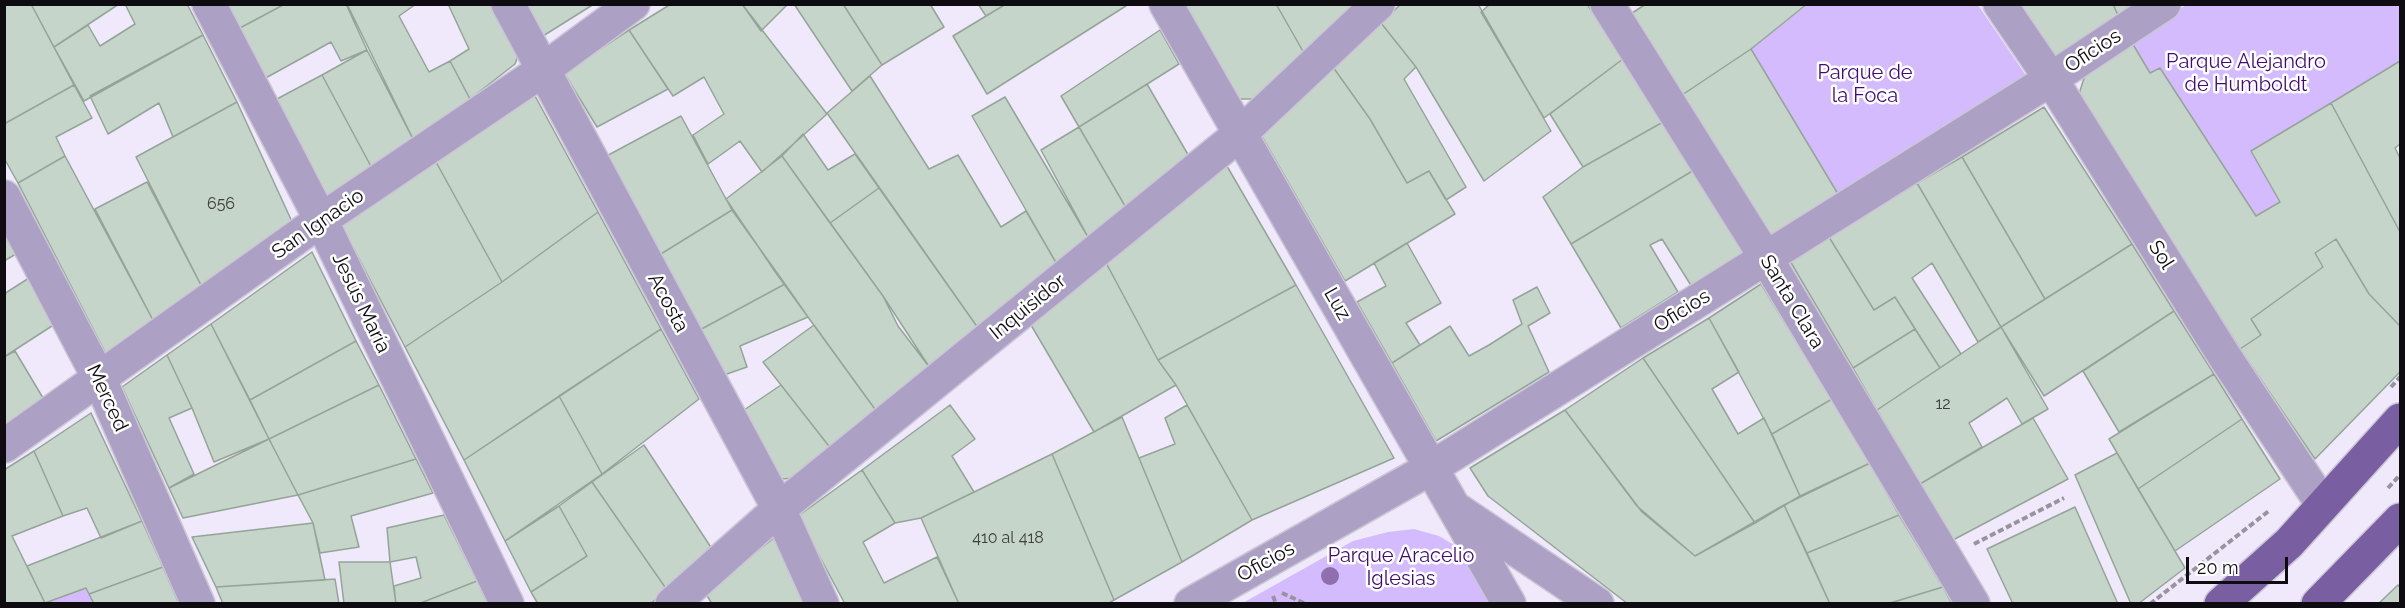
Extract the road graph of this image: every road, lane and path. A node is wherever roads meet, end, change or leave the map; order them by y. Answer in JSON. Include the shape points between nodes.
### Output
{"nodes":[{"id":1,"x":210,"y":4,"type":"edge"},
{"id":2,"x":508,"y":4,"type":"edge"},
{"id":3,"x":633,"y":4,"type":"edge"},
{"id":4,"x":1166,"y":4,"type":"edge"},
{"id":5,"x":1378,"y":4,"type":"edge"},
{"id":6,"x":1607,"y":4,"type":"edge"},
{"id":7,"x":2000,"y":4,"type":"edge"},
{"id":8,"x":2164,"y":4,"type":"edge"},
{"id":9,"x":543,"y":70,"type":"junction"},
{"id":10,"x":2051,"y":79,"type":"junction"},
{"id":11,"x":1240,"y":134,"type":"junction"},
{"id":12,"x":4,"y":197,"type":"edge"},
{"id":13,"x":321,"y":220,"type":"junction"},
{"id":14,"x":1766,"y":258,"type":"junction"},
{"id":15,"x":100,"y":380,"type":"junction"},
{"id":16,"x":2400,"y":420,"type":"edge"},
{"id":17,"x":4,"y":446,"type":"edge"},
{"id":18,"x":1431,"y":468,"type":"junction"},
{"id":19,"x":2064,"y":498,"type":"dead end"},
{"id":20,"x":2323,"y":505,"type":"junction"},
{"id":21,"x":1454,"y":507,"type":"junction"},
{"id":22,"x":779,"y":510,"type":"junction"},
{"id":23,"x":2400,"y":520,"type":"edge"},
{"id":24,"x":1965,"y":549,"type":"dead end"},
{"id":25,"x":1279,"y":591,"type":"dead end"},
{"id":26,"x":198,"y":603,"type":"edge"},
{"id":27,"x":507,"y":603,"type":"edge"},
{"id":28,"x":672,"y":603,"type":"edge"},
{"id":29,"x":822,"y":603,"type":"edge"},
{"id":30,"x":1191,"y":603,"type":"edge"},
{"id":31,"x":1305,"y":603,"type":"edge"},
{"id":32,"x":1509,"y":603,"type":"edge"},
{"id":33,"x":1597,"y":603,"type":"edge"},
{"id":34,"x":1973,"y":603,"type":"edge"},
{"id":35,"x":2221,"y":603,"type":"edge"},
{"id":36,"x":2318,"y":603,"type":"edge"}],
"edges":[{"from":1,"to":13,"type":"street","name":"Jesús María"},
{"from":2,"to":9,"type":"street","name":"Acosta"},
{"from":3,"to":9,"type":"street","name":"San Ignacio"},
{"from":4,"to":11,"type":"street","name":"Luz"},
{"from":5,"to":11,"type":"street","name":"Inquisidor"},
{"from":6,"to":14,"type":"street","name":"Santa Clara"},
{"from":7,"to":10,"type":"street","name":"Sol"},
{"from":8,"to":10,"type":"street","name":"Oficios"},
{"from":9,"to":13,"type":"street","name":"San Ignacio"},
{"from":9,"to":22,"type":"street","name":"Acosta"},
{"from":10,"to":14,"type":"street","name":"Oficios"},
{"from":10,"to":20,"type":"street","name":"Sol","via":[[2223,354]]},
{"from":11,"to":18,"type":"street","name":"Luz"},
{"from":11,"to":22,"type":"street","name":"Inquisidor"},
{"from":12,"to":15,"type":"street","name":"Merced"},
{"from":13,"to":15,"type":"street","name":"San Ignacio"},
{"from":13,"to":27,"type":"street","name":"Jesús María"},
{"from":14,"to":18,"type":"street","name":"Oficios"},
{"from":14,"to":34,"type":"street","name":"Santa Clara"},
{"from":15,"to":17,"type":"street","name":"San Ignacio"},
{"from":15,"to":26,"type":"street","name":"Merced"},
{"from":16,"to":20,"type":"main road"},
{"from":18,"to":21,"type":"street","name":"Luz"},
{"from":18,"to":30,"type":"street","name":"Oficios"},
{"from":19,"to":24,"type":"path"},
{"from":20,"to":35,"type":"main road","via":[[2289,543]]},
{"from":21,"to":32,"type":"street","name":"Luz"},
{"from":21,"to":33,"type":"street"},
{"from":22,"to":28,"type":"street","name":"Inquisidor"},
{"from":22,"to":29,"type":"street","name":"Acosta"},
{"from":23,"to":36,"type":"main road"},
{"from":25,"to":31,"type":"path"}]}
